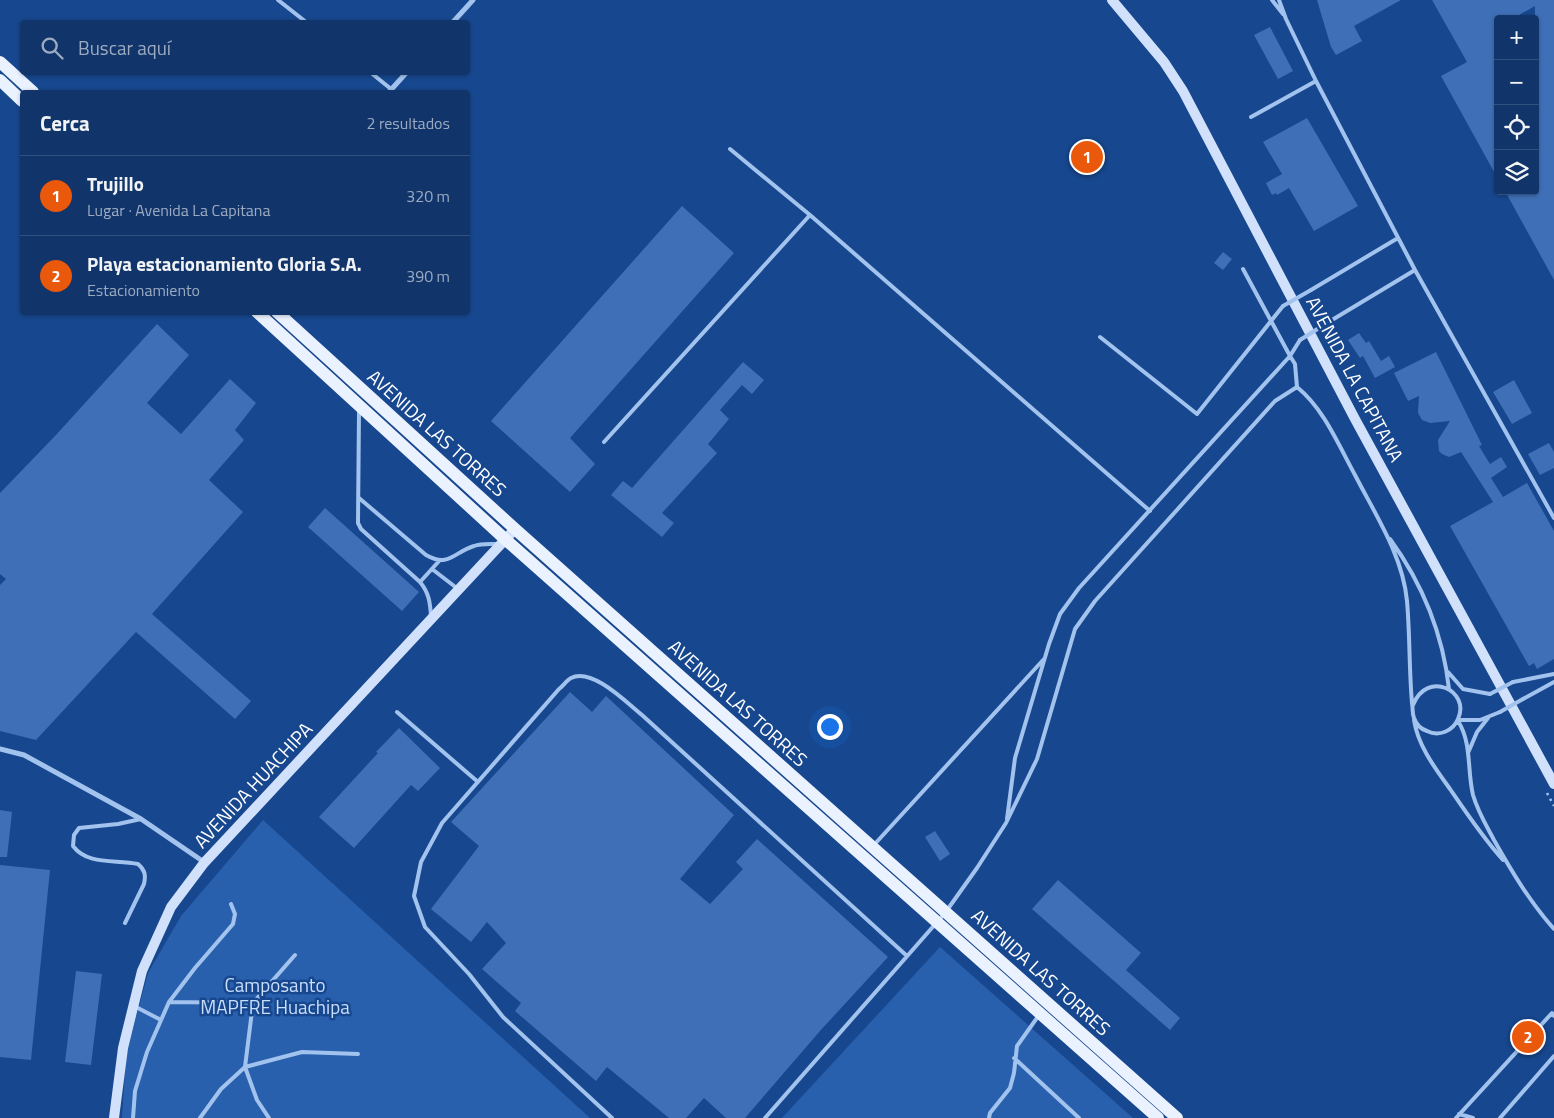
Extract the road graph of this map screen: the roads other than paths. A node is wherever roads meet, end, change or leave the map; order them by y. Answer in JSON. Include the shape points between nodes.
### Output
{"nodes":[{"id":1,"x":278,"y":0,"type":"edge"},
{"id":2,"x":473,"y":0,"type":"edge"},
{"id":3,"x":1112,"y":0,"type":"edge"},
{"id":4,"x":1272,"y":0,"type":"edge"},
{"id":5,"x":1279,"y":0,"type":"edge"},
{"id":6,"x":1286,"y":19,"type":"junction"},
{"id":7,"x":303,"y":20,"type":"edge"},
{"id":8,"x":455,"y":20,"type":"edge"},
{"id":9,"x":0,"y":62,"type":"edge"},
{"id":10,"x":373,"y":75,"type":"edge"},
{"id":11,"x":404,"y":75,"type":"edge"},
{"id":12,"x":0,"y":80,"type":"edge"},
{"id":13,"x":1316,"y":81,"type":"junction"},
{"id":14,"x":31,"y":90,"type":"edge"},
{"id":15,"x":389,"y":90,"type":"edge"},
{"id":16,"x":391,"y":90,"type":"edge"},
{"id":17,"x":20,"y":99,"type":"edge"},
{"id":18,"x":1251,"y":117,"type":"dead end"},
{"id":19,"x":730,"y":149,"type":"dead end"},
{"id":20,"x":810,"y":215,"type":"junction"},
{"id":21,"x":1398,"y":238,"type":"junction"},
{"id":22,"x":1243,"y":269,"type":"dead end"},
{"id":23,"x":1415,"y":270,"type":"junction"},
{"id":24,"x":260,"y":315,"type":"edge"},
{"id":25,"x":279,"y":315,"type":"edge"},
{"id":26,"x":1271,"y":321,"type":"junction"},
{"id":27,"x":1100,"y":337,"type":"dead end"},
{"id":28,"x":1290,"y":356,"type":"junction"},
{"id":29,"x":1297,"y":387,"type":"junction"},
{"id":30,"x":360,"y":406,"type":"junction"},
{"id":31,"x":604,"y":442,"type":"dead end"},
{"id":32,"x":359,"y":498,"type":"junction"},
{"id":33,"x":1150,"y":511,"type":"junction"},
{"id":34,"x":1554,"y":518,"type":"edge"},
{"id":35,"x":515,"y":529,"type":"junction"},
{"id":36,"x":1387,"y":536,"type":"junction"},
{"id":37,"x":504,"y":542,"type":"junction"},
{"id":38,"x":440,"y":560,"type":"junction"},
{"id":39,"x":432,"y":569,"type":"junction"},
{"id":40,"x":420,"y":582,"type":"junction"},
{"id":41,"x":459,"y":590,"type":"junction"},
{"id":42,"x":432,"y":619,"type":"junction"},
{"id":43,"x":1045,"y":658,"type":"junction"},
{"id":44,"x":1447,"y":672,"type":"junction"},
{"id":45,"x":1554,"y":674,"type":"edge"},
{"id":46,"x":1554,"y":682,"type":"edge"},
{"id":47,"x":1463,"y":689,"type":"junction"},
{"id":48,"x":1450,"y":690,"type":"junction"},
{"id":49,"x":1413,"y":705,"type":"junction"},
{"id":50,"x":397,"y":712,"type":"dead end"},
{"id":51,"x":1489,"y":716,"type":"junction"},
{"id":52,"x":1414,"y":718,"type":"junction"},
{"id":53,"x":1458,"y":720,"type":"junction"},
{"id":54,"x":0,"y":749,"type":"edge"},
{"id":55,"x":1468,"y":753,"type":"junction"},
{"id":56,"x":478,"y":782,"type":"junction"},
{"id":57,"x":1554,"y":784,"type":"edge"},
{"id":58,"x":141,"y":819,"type":"junction"},
{"id":59,"x":1006,"y":824,"type":"junction"},
{"id":60,"x":872,"y":847,"type":"junction"},
{"id":61,"x":204,"y":863,"type":"junction"},
{"id":62,"x":1508,"y":866,"type":"junction"},
{"id":63,"x":231,"y":904,"type":"dead end"},
{"id":64,"x":945,"y":912,"type":"junction"},
{"id":65,"x":936,"y":922,"type":"junction"},
{"id":66,"x":125,"y":923,"type":"dead end"},
{"id":67,"x":1554,"y":929,"type":"edge"},
{"id":68,"x":296,"y":954,"type":"dead end"},
{"id":69,"x":907,"y":956,"type":"junction"},
{"id":70,"x":169,"y":1002,"type":"junction"},
{"id":71,"x":253,"y":1003,"type":"junction"},
{"id":72,"x":133,"y":1006,"type":"junction"},
{"id":73,"x":1040,"y":1014,"type":"junction"},
{"id":74,"x":1554,"y":1016,"type":"edge"},
{"id":75,"x":162,"y":1020,"type":"junction"},
{"id":76,"x":358,"y":1054,"type":"dead end"},
{"id":77,"x":1554,"y":1056,"type":"edge"},
{"id":78,"x":1014,"y":1058,"type":"junction"},
{"id":79,"x":245,"y":1067,"type":"junction"},
{"id":80,"x":1458,"y":1116,"type":"edge"},
{"id":81,"x":114,"y":1118,"type":"edge"},
{"id":82,"x":133,"y":1118,"type":"edge"},
{"id":83,"x":200,"y":1118,"type":"edge"},
{"id":84,"x":269,"y":1118,"type":"edge"},
{"id":85,"x":612,"y":1118,"type":"edge"},
{"id":86,"x":765,"y":1118,"type":"edge"},
{"id":87,"x":989,"y":1118,"type":"edge"},
{"id":88,"x":1079,"y":1118,"type":"edge"},
{"id":89,"x":1158,"y":1118,"type":"edge"},
{"id":90,"x":1177,"y":1118,"type":"edge"},
{"id":91,"x":1473,"y":1118,"type":"edge"},
{"id":92,"x":1500,"y":1118,"type":"edge"}],
"edges":[{"from":1,"to":7,"type":"lane"},
{"from":2,"to":8,"type":"street"},
{"from":3,"to":57,"type":"street","name":"AVENIDA LA CAPITANA","via":[[1164,62],[1183,91],[1355,419]]},
{"from":4,"to":6,"type":"lane"},
{"from":5,"to":6,"type":"lane"},
{"from":6,"to":13,"type":"lane"},
{"from":9,"to":14,"type":"main road"},
{"from":10,"to":15,"type":"lane"},
{"from":11,"to":16,"type":"street"},
{"from":12,"to":17,"type":"main road"},
{"from":13,"to":18,"type":"lane"},
{"from":13,"to":21,"type":"lane"},
{"from":19,"to":20,"type":"lane"},
{"from":20,"to":31,"type":"lane"},
{"from":20,"to":33,"type":"lane"},
{"from":21,"to":23,"type":"lane"},
{"from":21,"to":26,"type":"lane","bridge":true,"via":[[1282,306]]},
{"from":22,"to":26,"type":"lane"},
{"from":23,"to":28,"type":"lane","bridge":true,"via":[[1300,340]]},
{"from":23,"to":34,"type":"lane"},
{"from":24,"to":30,"type":"main road","name":"AVENIDA LAS TORRES"},
{"from":25,"to":35,"type":"main road","name":"AVENIDA LAS TORRES"},
{"from":26,"to":27,"type":"lane","via":[[1197,414]]},
{"from":26,"to":28,"type":"lane"},
{"from":28,"to":29,"type":"lane","via":[[1295,364]]},
{"from":28,"to":33,"type":"lane"},
{"from":29,"to":36,"type":"lane","via":[[1309,397],[1326,421]]},
{"from":29,"to":59,"type":"lane","via":[[1274,401],[1094,602],[1075,629],[1037,759]]},
{"from":30,"to":32,"type":"lane"},
{"from":30,"to":37,"type":"main road","name":"AVENIDA LAS TORRES"},
{"from":32,"to":38,"type":"lane","via":[[426,555]]},
{"from":32,"to":40,"type":"lane","via":[[357,517],[361,529]]},
{"from":33,"to":43,"type":"lane","via":[[1079,588],[1060,614]]},
{"from":35,"to":37,"type":"street","name":"AVENIDA HUACHIPA"},
{"from":35,"to":60,"type":"main road","name":"AVENIDA LAS TORRES"},
{"from":36,"to":44,"type":"lane","via":[[1406,561],[1424,599],[1438,634]]},
{"from":36,"to":49,"type":"lane","via":[[1407,600]]},
{"from":37,"to":38,"type":"lane","via":[[474,546],[449,559]]},
{"from":37,"to":41,"type":"street","name":"AVENIDA HUACHIPA"},
{"from":37,"to":65,"type":"main road","name":"AVENIDA LAS TORRES"},
{"from":38,"to":39,"type":"lane"},
{"from":39,"to":40,"type":"lane"},
{"from":39,"to":41,"type":"lane"},
{"from":40,"to":42,"type":"lane","via":[[430,599]]},
{"from":41,"to":42,"type":"street","name":"AVENIDA HUACHIPA"},
{"from":42,"to":61,"type":"street","name":"AVENIDA HUACHIPA"},
{"from":43,"to":59,"type":"lane","via":[[1015,758]]},
{"from":43,"to":60,"type":"lane"},
{"from":44,"to":47,"type":"lane"},
{"from":44,"to":48,"type":"lane"},
{"from":45,"to":47,"type":"lane","bridge":true,"via":[[1514,682],[1490,694]]},
{"from":46,"to":51,"type":"lane","bridge":true},
{"from":47,"to":48,"type":"lane"},
{"from":48,"to":49,"type":"lane","via":[[1442,686],[1427,688],[1420,692]]},
{"from":48,"to":53,"type":"lane","via":[[1459,700]]},
{"from":49,"to":52,"type":"lane"},
{"from":50,"to":56,"type":"lane"},
{"from":51,"to":53,"type":"lane","via":[[1480,720]]},
{"from":51,"to":55,"type":"lane","via":[[1477,732]]},
{"from":52,"to":53,"type":"lane","via":[[1418,726],[1435,734],[1452,728]]},
{"from":52,"to":62,"type":"lane","via":[[1416,732],[1431,761],[1482,836]]},
{"from":53,"to":55,"type":"lane"},
{"from":54,"to":58,"type":"street","via":[[24,755]]},
{"from":55,"to":62,"type":"lane","via":[[1473,795],[1481,817]]},
{"from":56,"to":69,"type":"lane","via":[[559,689],[572,678],[586,676],[603,684],[642,715]]},
{"from":56,"to":85,"type":"lane","via":[[442,823],[421,862],[414,896],[425,928],[469,974],[502,1017]]},
{"from":58,"to":61,"type":"street"},
{"from":58,"to":66,"type":"lane","via":[[80,828],[74,835],[73,846],[79,854],[91,859],[138,864],[144,870],[144,884]]},
{"from":59,"to":64,"type":"lane"},
{"from":60,"to":64,"type":"main road","name":"AVENIDA LAS TORRES"},
{"from":61,"to":72,"type":"street","name":"AVENIDA HUACHIPA","via":[[171,907],[142,971]]},
{"from":62,"to":67,"type":"lane"},
{"from":63,"to":70,"type":"lane","via":[[233,924]]},
{"from":64,"to":65,"type":"lane"},
{"from":64,"to":90,"type":"main road","name":"AVENIDA LAS TORRES"},
{"from":65,"to":69,"type":"lane"},
{"from":65,"to":73,"type":"main road","name":"AVENIDA LAS TORRES"},
{"from":68,"to":71,"type":"lane"},
{"from":69,"to":86,"type":"lane"},
{"from":70,"to":71,"type":"lane"},
{"from":70,"to":75,"type":"lane"},
{"from":71,"to":79,"type":"lane"},
{"from":72,"to":75,"type":"lane"},
{"from":72,"to":81,"type":"street","name":"AVENIDA HUACHIPA","via":[[122,1048]]},
{"from":73,"to":78,"type":"lane","via":[[1017,1046]]},
{"from":73,"to":89,"type":"main road","name":"AVENIDA LAS TORRES"},
{"from":74,"to":80,"type":"lane","via":[[1552,1014]]},
{"from":75,"to":82,"type":"lane","via":[[147,1052],[135,1091]]},
{"from":76,"to":79,"type":"lane","via":[[302,1052]]},
{"from":77,"to":92,"type":"lane"},
{"from":78,"to":87,"type":"lane","via":[[1010,1088]]},
{"from":78,"to":88,"type":"lane"},
{"from":79,"to":83,"type":"lane","via":[[221,1089]]},
{"from":79,"to":84,"type":"lane","via":[[257,1100]]},
{"from":80,"to":91,"type":"lane"}]}
